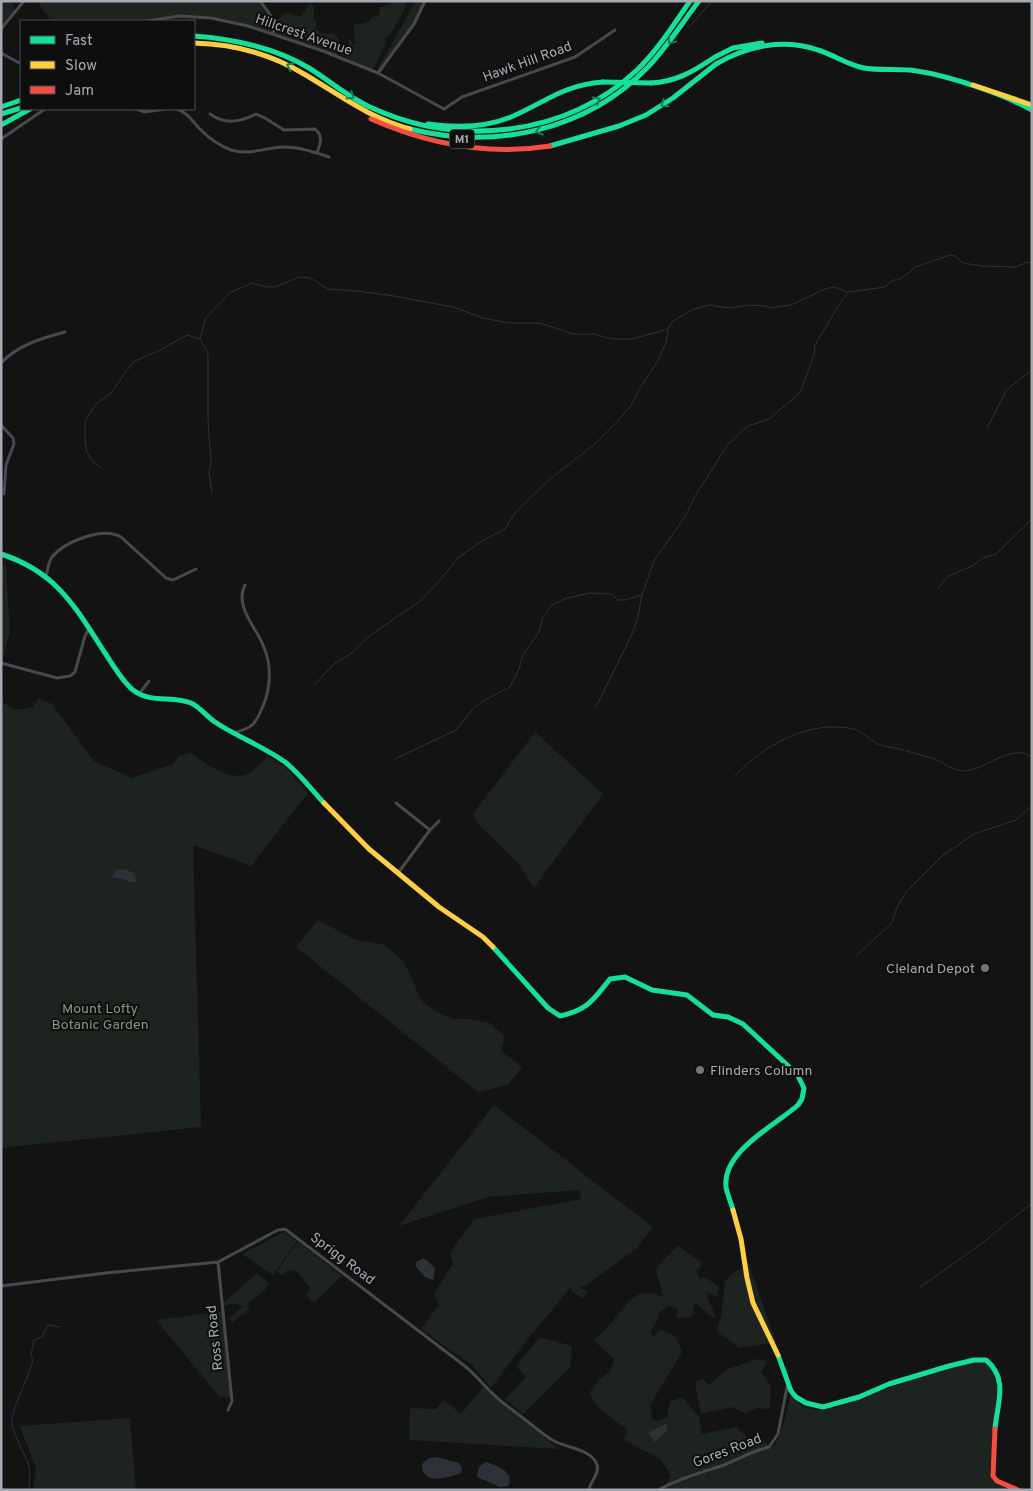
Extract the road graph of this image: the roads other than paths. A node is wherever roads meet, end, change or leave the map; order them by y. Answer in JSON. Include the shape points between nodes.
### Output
{"nodes":[{"id":1,"x":24,"y":1,"type":"edge"},
{"id":2,"x":260,"y":1,"type":"edge"},
{"id":3,"x":425,"y":1,"type":"edge"},
{"id":4,"x":690,"y":1,"type":"edge"},
{"id":5,"x":699,"y":1,"type":"edge"},
{"id":6,"x":153,"y":20,"type":"edge"},
{"id":7,"x":1,"y":29,"type":"edge"},
{"id":8,"x":615,"y":30,"type":"dead end"},
{"id":9,"x":273,"y":33,"type":"junction"},
{"id":10,"x":195,"y":36,"type":"edge"},
{"id":11,"x":195,"y":43,"type":"edge"},
{"id":12,"x":1,"y":53,"type":"edge"},
{"id":13,"x":20,"y":63,"type":"edge"},
{"id":14,"x":378,"y":73,"type":"junction"},
{"id":15,"x":304,"y":74,"type":"junction"},
{"id":16,"x":20,"y":99,"type":"edge"},
{"id":17,"x":1,"y":105,"type":"edge"},
{"id":18,"x":1032,"y":105,"type":"edge"},
{"id":19,"x":20,"y":108,"type":"edge"},
{"id":20,"x":444,"y":109,"type":"joint"},
{"id":21,"x":28,"y":110,"type":"edge"},
{"id":22,"x":43,"y":110,"type":"edge"},
{"id":23,"x":139,"y":110,"type":"edge"},
{"id":24,"x":158,"y":110,"type":"edge"},
{"id":25,"x":180,"y":110,"type":"edge"},
{"id":26,"x":1032,"y":110,"type":"edge"},
{"id":27,"x":1,"y":114,"type":"edge"},
{"id":28,"x":210,"y":114,"type":"dead end"},
{"id":29,"x":398,"y":119,"type":"junction"},
{"id":30,"x":1,"y":126,"type":"edge"},
{"id":31,"x":1,"y":138,"type":"edge"},
{"id":32,"x":316,"y":153,"type":"junction"},
{"id":33,"x":328,"y":157,"type":"dead end"},
{"id":34,"x":64,"y":332,"type":"dead end"},
{"id":35,"x":1,"y":363,"type":"edge"},
{"id":36,"x":1,"y":425,"type":"edge"},
{"id":37,"x":4,"y":494,"type":"dead end"},
{"id":38,"x":1,"y":554,"type":"edge"},
{"id":39,"x":196,"y":569,"type":"dead end"},
{"id":40,"x":46,"y":576,"type":"junction"},
{"id":41,"x":245,"y":585,"type":"dead end"},
{"id":42,"x":89,"y":629,"type":"junction"},
{"id":43,"x":1,"y":663,"type":"edge"},
{"id":44,"x":149,"y":681,"type":"dead end"},
{"id":45,"x":139,"y":694,"type":"junction"},
{"id":46,"x":232,"y":733,"type":"junction"},
{"id":47,"x":396,"y":803,"type":"dead end"},
{"id":48,"x":439,"y":821,"type":"dead end"},
{"id":49,"x":430,"y":830,"type":"junction"},
{"id":50,"x":398,"y":873,"type":"junction"},
{"id":51,"x":218,"y":1262,"type":"junction"},
{"id":52,"x":1,"y":1286,"type":"edge"},
{"id":53,"x":788,"y":1382,"type":"junction"},
{"id":54,"x":228,"y":1410,"type":"dead end"},
{"id":55,"x":589,"y":1490,"type":"edge"},
{"id":56,"x":658,"y":1490,"type":"edge"},
{"id":57,"x":1018,"y":1490,"type":"edge"}],
"edges":[{"from":1,"to":7,"type":"street"},
{"from":2,"to":9,"type":"street","via":[[273,20]]},
{"from":3,"to":14,"type":"street","via":[[414,24]]},
{"from":29,"to":4,"type":"main road","number":"M1","one_way":true,"via":[[439,130],[482,132],[516,130],[565,116],[610,92],[636,70],[659,46]]},
{"from":5,"to":15,"type":"main road","number":"M1","one_way":true,"via":[[664,50],[628,86],[601,105],[570,120],[516,136],[461,139],[410,130],[362,111]]},
{"from":6,"to":9,"type":"street","name":"Hillcrest Avenue","via":[[176,16],[211,18]]},
{"from":8,"to":20,"type":"street","name":"Hawk Hill Road","via":[[575,56],[462,97]]},
{"from":9,"to":14,"type":"street","name":"Hillcrest Avenue"},
{"from":10,"to":29,"type":"main road","number":"M1","one_way":true,"via":[[228,38],[277,52],[368,106]]},
{"from":15,"to":11,"type":"main road","number":"M1","one_way":true,"via":[[249,50]]},
{"from":12,"to":13,"type":"street"},
{"from":14,"to":20,"type":"street","name":"Hillcrest Avenue"},
{"from":26,"to":15,"type":"main road","one_way":true,"via":[[937,76],[910,70],[864,68],[819,50],[775,44],[735,53],[670,100],[633,121],[555,145],[521,150],[461,147],[406,133],[361,114]]},
{"from":16,"to":17,"type":"main road"},
{"from":18,"to":29,"type":"main road","number":"M1","bridge":true,"via":[[920,70],[863,66],[815,47],[766,43],[733,48],[667,83],[573,85],[506,119],[472,127],[448,127]]},
{"from":19,"to":27,"type":"main road"},
{"from":21,"to":30,"type":"main road"},
{"from":22,"to":31,"type":"street"},
{"from":23,"to":24,"type":"street"},
{"from":25,"to":32,"type":"street","via":[[210,138],[230,149],[250,153],[286,147]]},
{"from":28,"to":32,"type":"street","via":[[234,123],[256,114],[284,130],[315,129],[322,140]]},
{"from":32,"to":33,"type":"street"},
{"from":34,"to":35,"type":"street","via":[[42,338]]},
{"from":36,"to":37,"type":"street","via":[[14,438],[6,465]]},
{"from":38,"to":40,"type":"main road"},
{"from":39,"to":40,"type":"street","via":[[173,580],[166,578],[117,534],[102,534],[88,536],[56,553],[50,559]]},
{"from":40,"to":42,"type":"main road"},
{"from":41,"to":46,"type":"street","via":[[242,601],[264,646],[270,678],[267,696],[254,724],[251,728]]},
{"from":42,"to":43,"type":"street","via":[[75,672],[70,676],[57,678]]},
{"from":42,"to":45,"type":"main road","via":[[125,682]]},
{"from":44,"to":45,"type":"street"},
{"from":45,"to":46,"type":"main road","via":[[150,699],[192,704]]},
{"from":46,"to":50,"type":"main road","via":[[292,767],[364,844]]},
{"from":47,"to":49,"type":"street"},
{"from":48,"to":49,"type":"street"},
{"from":49,"to":50,"type":"street"},
{"from":50,"to":53,"type":"main road","via":[[439,907],[483,936],[556,1014],[567,1015],[583,1009],[610,979],[626,977],[652,990],[687,995],[713,1015],[736,1019],[798,1074],[804,1088],[798,1105],[739,1153],[726,1178],[753,1303]]},
{"from":51,"to":52,"type":"street","name":"Sprigg Road"},
{"from":51,"to":54,"type":"street","name":"Ross Road","via":[[232,1401]]},
{"from":51,"to":55,"type":"street","name":"Sprigg Road","via":[[285,1229],[466,1367],[494,1396],[547,1436],[588,1455],[598,1466]]},
{"from":53,"to":56,"type":"street","name":"Gores Road","via":[[778,1434],[769,1447]]},
{"from":53,"to":57,"type":"main road","via":[[801,1400],[823,1407],[949,1366],[986,1360],[996,1370],[1002,1390],[996,1418],[993,1476]]}]}
